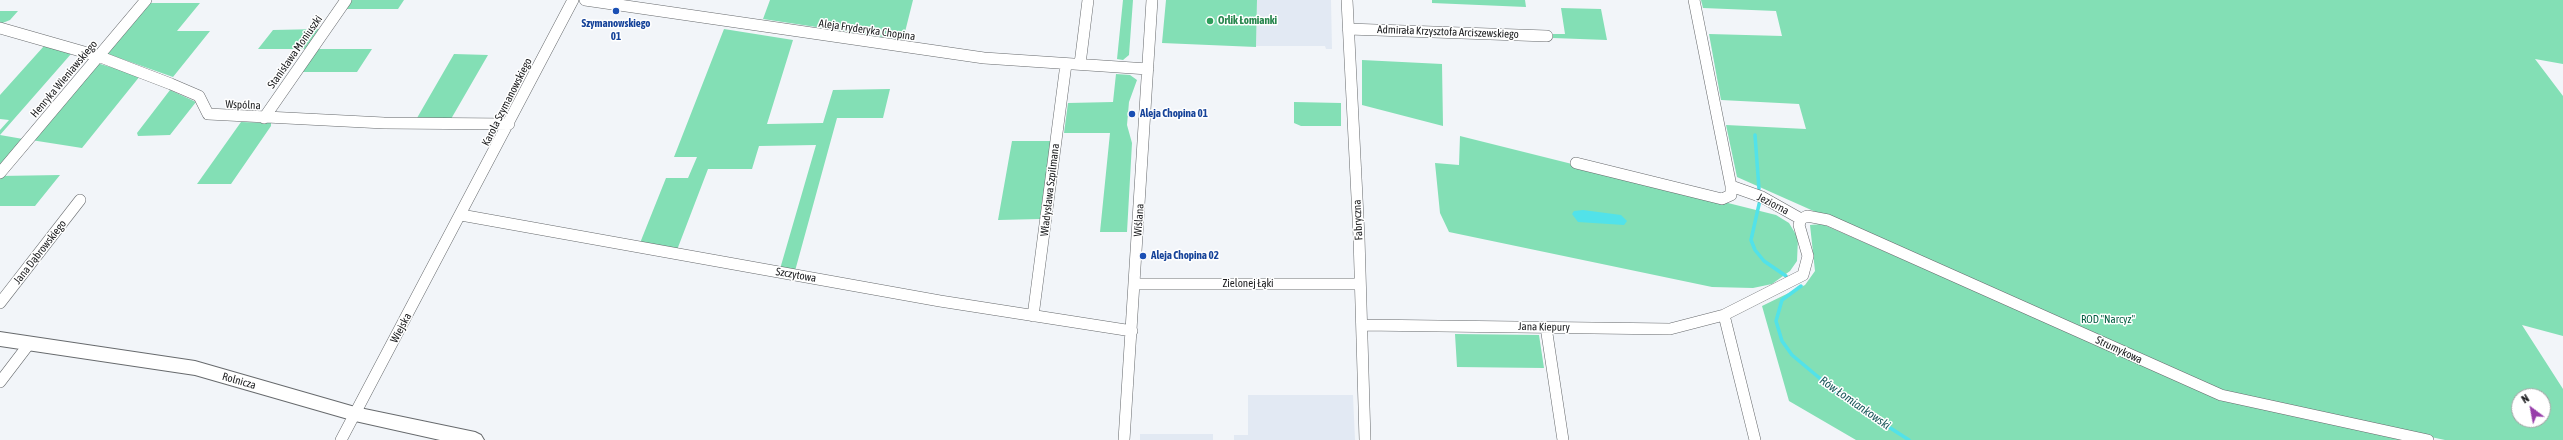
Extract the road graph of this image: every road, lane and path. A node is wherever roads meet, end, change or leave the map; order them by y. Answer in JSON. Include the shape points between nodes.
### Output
{"nodes":[{"id":1,"x":146,"y":0,"type":"edge"},
{"id":2,"x":346,"y":0,"type":"edge"},
{"id":3,"x":573,"y":0,"type":"edge"},
{"id":4,"x":585,"y":0,"type":"edge"},
{"id":5,"x":1088,"y":0,"type":"edge"},
{"id":6,"x":1152,"y":0,"type":"edge"},
{"id":7,"x":1347,"y":0,"type":"edge"},
{"id":8,"x":1694,"y":0,"type":"edge"},
{"id":9,"x":0,"y":28,"type":"edge"},
{"id":10,"x":1348,"y":29,"type":"junction"},
{"id":11,"x":1547,"y":36,"type":"dead end"},
{"id":12,"x":98,"y":56,"type":"junction"},
{"id":13,"x":1066,"y":64,"type":"junction"},
{"id":14,"x":1080,"y":64,"type":"junction"},
{"id":15,"x":1148,"y":69,"type":"junction"},
{"id":16,"x":264,"y":118,"type":"junction"},
{"id":17,"x":510,"y":124,"type":"junction"},
{"id":18,"x":1576,"y":163,"type":"dead end"},
{"id":19,"x":0,"y":173,"type":"edge"},
{"id":20,"x":1731,"y":186,"type":"junction"},
{"id":21,"x":80,"y":200,"type":"dead end"},
{"id":22,"x":461,"y":215,"type":"junction"},
{"id":23,"x":1801,"y":219,"type":"junction"},
{"id":24,"x":1135,"y":284,"type":"junction"},
{"id":25,"x":1360,"y":284,"type":"junction"},
{"id":26,"x":0,"y":303,"type":"edge"},
{"id":27,"x":1724,"y":315,"type":"junction"},
{"id":28,"x":1033,"y":316,"type":"junction"},
{"id":29,"x":1362,"y":325,"type":"junction"},
{"id":30,"x":1546,"y":327,"type":"junction"},
{"id":31,"x":1132,"y":331,"type":"junction"},
{"id":32,"x":0,"y":339,"type":"edge"},
{"id":33,"x":29,"y":344,"type":"junction"},
{"id":34,"x":0,"y":382,"type":"edge"},
{"id":35,"x":355,"y":414,"type":"junction"},
{"id":36,"x":341,"y":440,"type":"edge"},
{"id":37,"x":475,"y":440,"type":"edge"},
{"id":38,"x":1124,"y":440,"type":"edge"},
{"id":39,"x":1365,"y":440,"type":"edge"},
{"id":40,"x":1563,"y":440,"type":"edge"},
{"id":41,"x":1755,"y":440,"type":"edge"},
{"id":42,"x":2428,"y":440,"type":"edge"}],
"edges":[{"from":1,"to":12,"type":"street","name":"Henryka Wieniawskiego"},
{"from":2,"to":16,"type":"street","name":"Stanisława Moniuszki"},
{"from":3,"to":17,"type":"street","name":"Karola Szymanowskiego"},
{"from":4,"to":13,"type":"street","name":"Aleja Fryderyka Chopina","via":[[904,48],[984,58]]},
{"from":5,"to":14,"type":"street"},
{"from":6,"to":15,"type":"street","name":"Wiślana"},
{"from":7,"to":10,"type":"street","name":"Fabryczna"},
{"from":8,"to":20,"type":"street"},
{"from":9,"to":12,"type":"street","name":"Wspólna"},
{"from":10,"to":11,"type":"street","name":"Admirała Krzysztofa Arciszewskiego"},
{"from":10,"to":25,"type":"street","name":"Fabryczna"},
{"from":12,"to":16,"type":"street","name":"Wspólna","via":[[199,96],[208,114]]},
{"from":12,"to":19,"type":"street","name":"Henryka Wieniawskiego"},
{"from":13,"to":14,"type":"street","name":"Aleja Fryderyka Chopina"},
{"from":13,"to":28,"type":"street","name":"Władysława Szpilmana"},
{"from":14,"to":15,"type":"street","name":"Aleja Fryderyka Chopina"},
{"from":15,"to":24,"type":"street","name":"Wiślana"},
{"from":16,"to":17,"type":"street","name":"Wspólna"},
{"from":17,"to":22,"type":"street","name":"Karola Szymanowskiego"},
{"from":18,"to":20,"type":"street","via":[[1722,199],[1731,194]]},
{"from":20,"to":23,"type":"street","name":"Jeziorna","via":[[1762,197]]},
{"from":21,"to":26,"type":"street","name":"Jana Dąbrowskiego"},
{"from":22,"to":28,"type":"street","name":"Szczytowa"},
{"from":22,"to":35,"type":"street","name":"Wiejska"},
{"from":23,"to":27,"type":"street","name":"Jeziorna","via":[[1799,225],[1808,256],[1803,275]]},
{"from":23,"to":42,"type":"street","name":"Strumykowa","via":[[1807,216],[1828,220],[2221,395]]},
{"from":24,"to":25,"type":"street","name":"Zielonej Łąki"},
{"from":24,"to":31,"type":"street","name":"Wiślana"},
{"from":25,"to":29,"type":"street","name":"Fabryczna"},
{"from":27,"to":30,"type":"street","name":"Jana Kiepury","via":[[1670,329]]},
{"from":27,"to":41,"type":"street"},
{"from":28,"to":31,"type":"street","name":"Szczytowa"},
{"from":29,"to":30,"type":"street","name":"Jana Kiepury"},
{"from":29,"to":39,"type":"street","name":"Fabryczna"},
{"from":30,"to":40,"type":"street"},
{"from":31,"to":38,"type":"street","name":"Wiślana"},
{"from":32,"to":33,"type":"street","name":"Rolnicza"},
{"from":33,"to":34,"type":"street"},
{"from":33,"to":35,"type":"street","name":"Rolnicza","via":[[195,368]]},
{"from":35,"to":36,"type":"street","name":"Wiejska"},
{"from":35,"to":37,"type":"street","name":"Rolnicza"}]}
